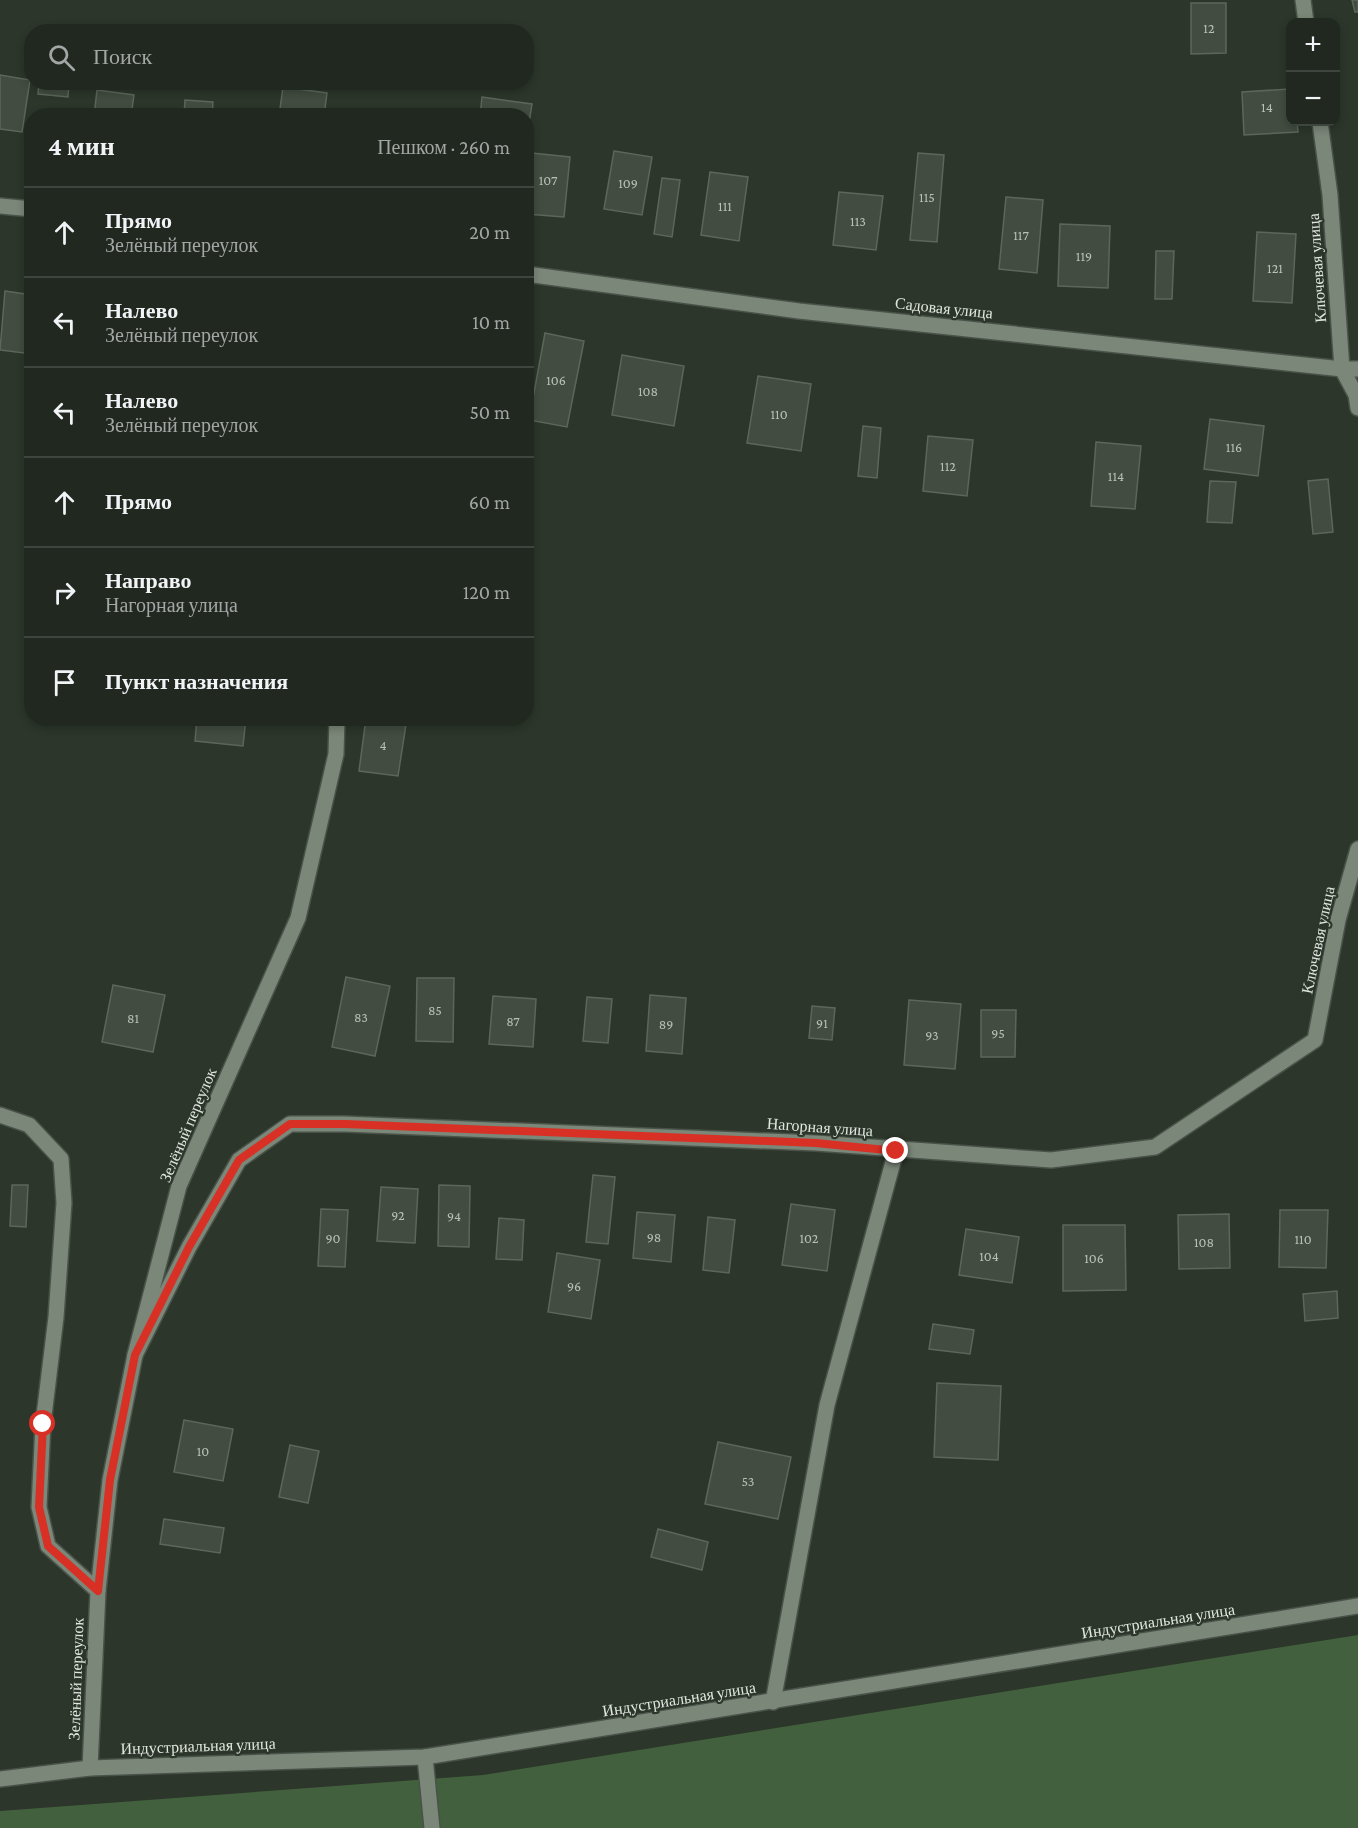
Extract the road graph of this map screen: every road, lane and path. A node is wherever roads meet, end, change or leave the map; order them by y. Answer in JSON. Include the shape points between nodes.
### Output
{"nodes":[{"id":1,"x":1303,"y":0,"type":"edge"},
{"id":2,"x":1305,"y":18,"type":"edge"},
{"id":3,"x":1321,"y":126,"type":"edge"},
{"id":4,"x":0,"y":206,"type":"edge"},
{"id":5,"x":24,"y":208,"type":"edge"},
{"id":6,"x":534,"y":275,"type":"edge"},
{"id":7,"x":1350,"y":369,"type":"edge"},
{"id":8,"x":1358,"y":408,"type":"edge"},
{"id":9,"x":337,"y":726,"type":"edge"},
{"id":10,"x":1358,"y":849,"type":"edge"},
{"id":11,"x":1315,"y":1040,"type":"joint"},
{"id":12,"x":0,"y":1115,"type":"edge"},
{"id":13,"x":896,"y":1151,"type":"junction"},
{"id":14,"x":135,"y":1355,"type":"junction"},
{"id":15,"x":98,"y":1591,"type":"junction"},
{"id":16,"x":1358,"y":1606,"type":"edge"},
{"id":17,"x":773,"y":1702,"type":"junction"},
{"id":18,"x":425,"y":1756,"type":"junction"},
{"id":19,"x":90,"y":1768,"type":"junction"},
{"id":20,"x":0,"y":1779,"type":"edge"},
{"id":21,"x":432,"y":1828,"type":"edge"}],
"edges":[{"from":1,"to":2,"type":"street"},
{"from":3,"to":7,"type":"street","name":"Ключевая улица"},
{"from":4,"to":5,"type":"street"},
{"from":6,"to":7,"type":"street","name":"Садовая улица","via":[[799,311]]},
{"from":7,"to":8,"type":"street","name":"Ключевая улица"},
{"from":9,"to":14,"type":"street","name":"Зелёный переулок","via":[[336,754],[298,918],[179,1186]]},
{"from":10,"to":11,"type":"street","name":"Ключевая улица","via":[[1338,920]]},
{"from":11,"to":13,"type":"street","name":"Нагорная улица","via":[[1155,1147],[1051,1161]]},
{"from":12,"to":15,"type":"street","via":[[29,1125],[61,1159],[64,1203],[39,1507],[48,1546]]},
{"from":13,"to":14,"type":"street","name":"Нагорная улица","via":[[816,1143],[290,1124],[239,1160],[189,1247]]},
{"from":13,"to":17,"type":"street","via":[[827,1405]]},
{"from":14,"to":15,"type":"street","name":"Зелёный переулок","via":[[110,1480]]},
{"from":15,"to":19,"type":"street","name":"Зелёный переулок"},
{"from":16,"to":17,"type":"street","name":"Индустриальная улица"},
{"from":17,"to":18,"type":"street","name":"Индустриальная улица"},
{"from":18,"to":19,"type":"street","name":"Индустриальная улица"},
{"from":18,"to":21,"type":"street"},
{"from":19,"to":20,"type":"street","name":"Индустриальная улица"}]}
